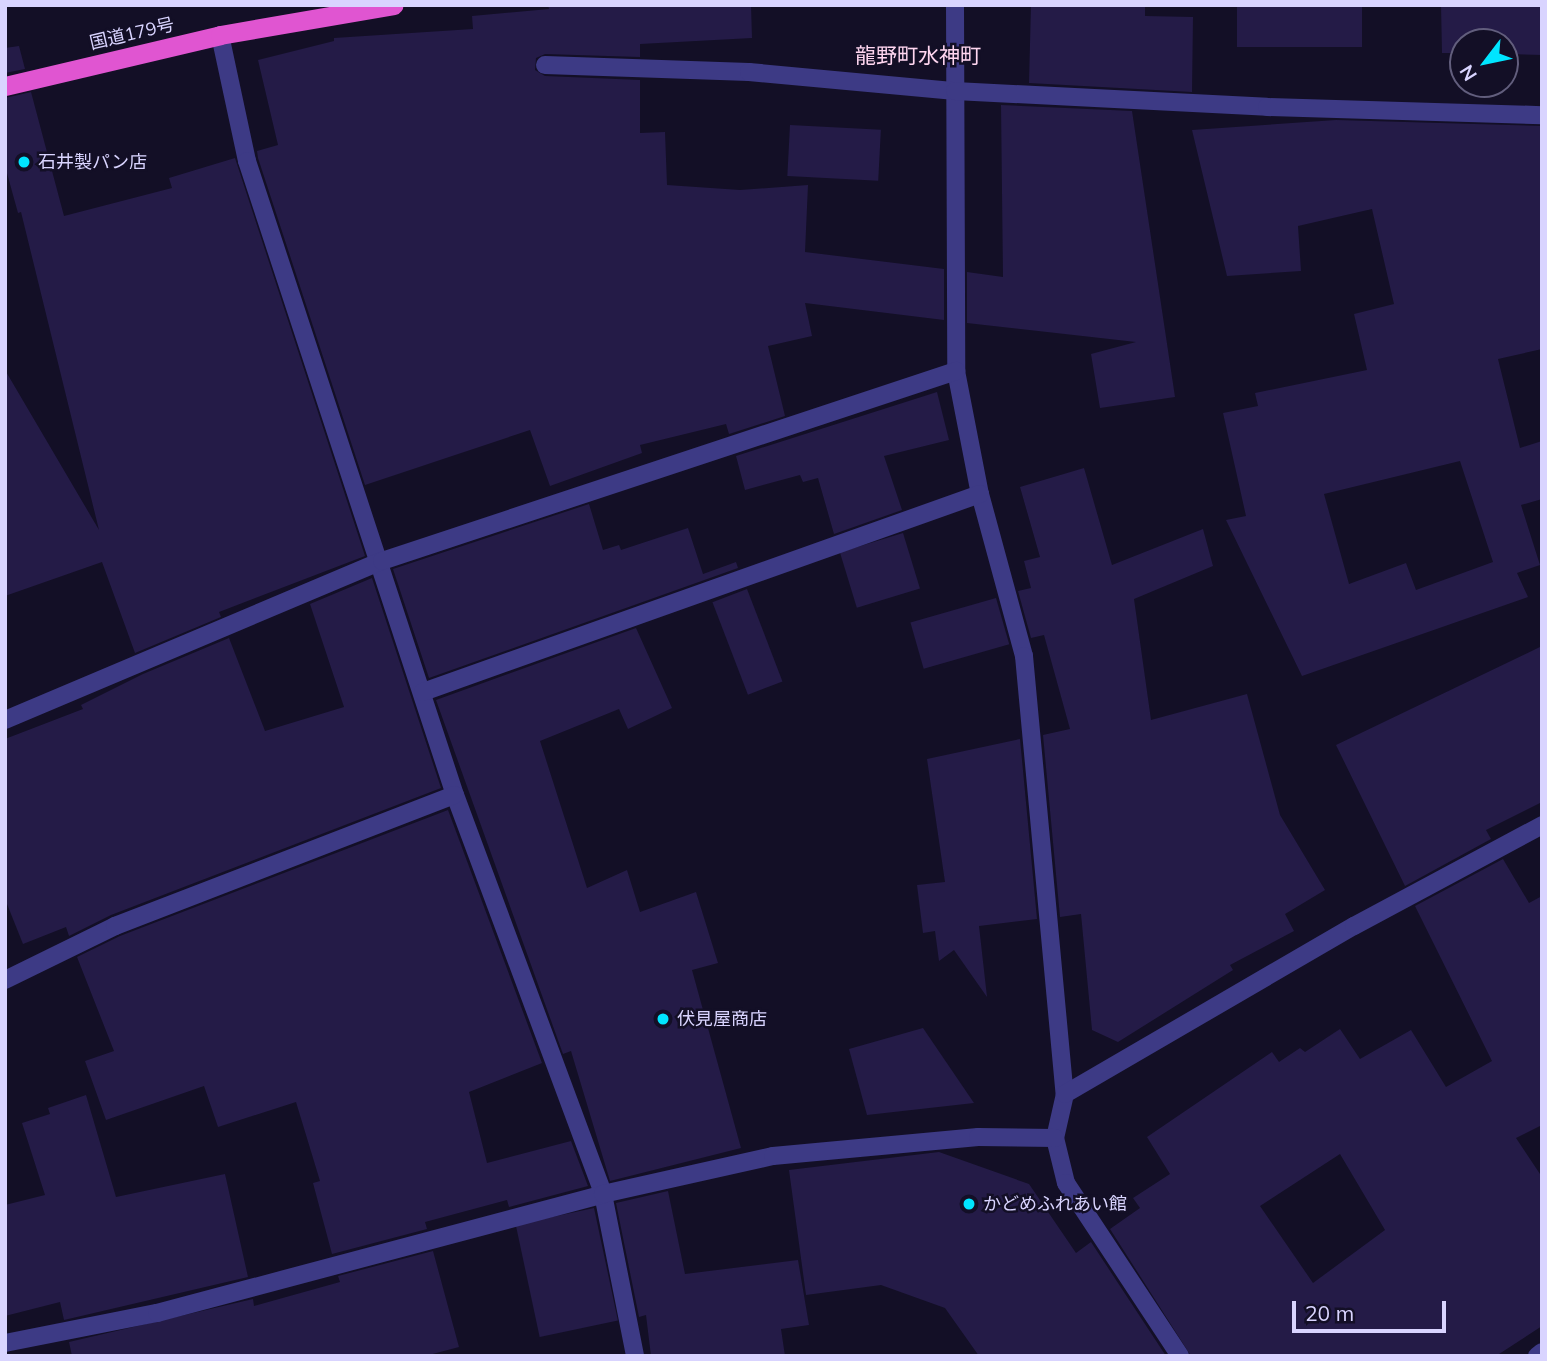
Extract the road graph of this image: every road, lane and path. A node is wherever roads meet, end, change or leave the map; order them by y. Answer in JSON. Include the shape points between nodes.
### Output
{"nodes":[{"id":1,"x":393,"y":5,"type":"edge"},
{"id":2,"x":956,"y":5,"type":"edge"},
{"id":3,"x":220,"y":35,"type":"junction"},
{"id":4,"x":545,"y":65,"type":"dead end"},
{"id":5,"x":5,"y":86,"type":"edge"},
{"id":6,"x":956,"y":91,"type":"junction"},
{"id":7,"x":1542,"y":115,"type":"edge"},
{"id":8,"x":956,"y":371,"type":"junction"},
{"id":9,"x":980,"y":494,"type":"junction"},
{"id":10,"x":382,"y":561,"type":"junction"},
{"id":11,"x":423,"y":692,"type":"junction"},
{"id":12,"x":5,"y":720,"type":"edge"},
{"id":13,"x":454,"y":795,"type":"junction"},
{"id":14,"x":1542,"y":825,"type":"edge"},
{"id":15,"x":5,"y":979,"type":"edge"},
{"id":16,"x":1065,"y":1094,"type":"junction"},
{"id":17,"x":1055,"y":1138,"type":"junction"},
{"id":18,"x":603,"y":1194,"type":"junction"},
{"id":19,"x":5,"y":1343,"type":"edge"},
{"id":20,"x":1542,"y":1352,"type":"edge"},
{"id":21,"x":635,"y":1356,"type":"edge"},
{"id":22,"x":1180,"y":1356,"type":"edge"},
{"id":23,"x":1537,"y":1356,"type":"edge"}],
"edges":[{"from":1,"to":3,"type":"highway","name":"国道179号"},
{"from":2,"to":6,"type":"street"},
{"from":3,"to":5,"type":"highway","name":"国道179号"},
{"from":3,"to":10,"type":"street","via":[[247,161]]},
{"from":4,"to":6,"type":"street","via":[[749,72]]},
{"from":6,"to":7,"type":"street"},
{"from":6,"to":8,"type":"street"},
{"from":8,"to":9,"type":"street"},
{"from":8,"to":10,"type":"street"},
{"from":9,"to":11,"type":"street"},
{"from":9,"to":16,"type":"street","via":[[1024,656]]},
{"from":10,"to":11,"type":"street"},
{"from":10,"to":12,"type":"street"},
{"from":11,"to":13,"type":"street"},
{"from":13,"to":15,"type":"street","via":[[115,926]]},
{"from":13,"to":18,"type":"street"},
{"from":14,"to":16,"type":"street","via":[[1354,926]]},
{"from":16,"to":17,"type":"street"},
{"from":17,"to":18,"type":"street","via":[[978,1138],[774,1156]]},
{"from":17,"to":22,"type":"street","via":[[1066,1183]]},
{"from":18,"to":19,"type":"street","via":[[157,1313]]},
{"from":18,"to":21,"type":"street"},
{"from":20,"to":23,"type":"street"}]}
